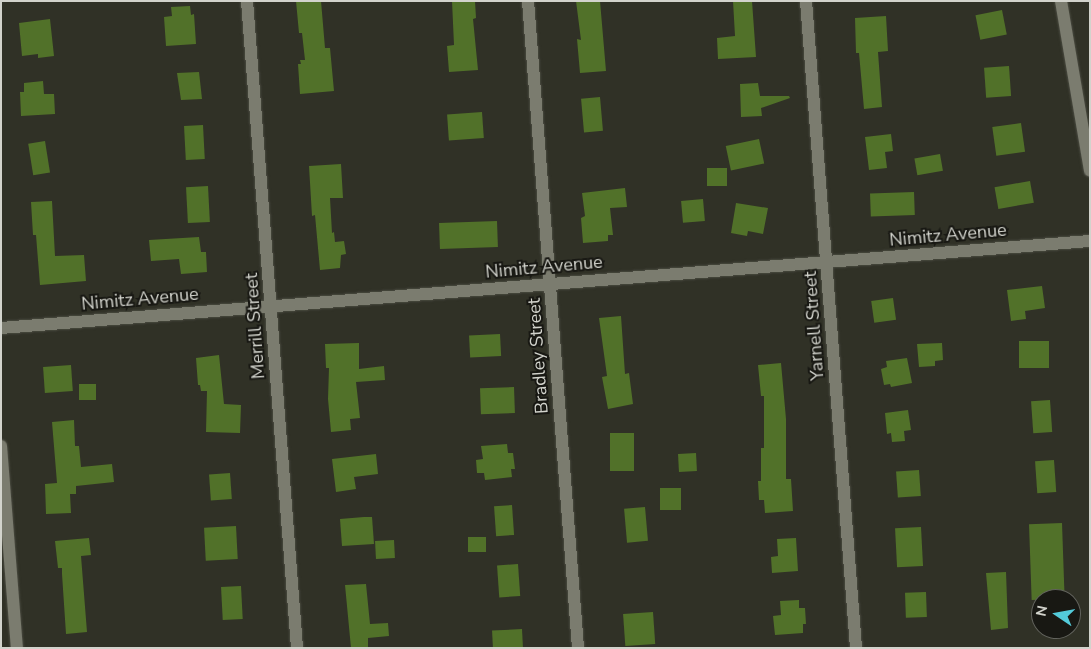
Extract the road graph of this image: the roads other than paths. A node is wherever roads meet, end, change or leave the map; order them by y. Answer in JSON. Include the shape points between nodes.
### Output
{"nodes":[{"id":1,"x":247,"y":1,"type":"edge"},
{"id":2,"x":528,"y":1,"type":"edge"},
{"id":3,"x":806,"y":1,"type":"edge"},
{"id":4,"x":1061,"y":1,"type":"edge"},
{"id":5,"x":1090,"y":171,"type":"edge"},
{"id":6,"x":1090,"y":241,"type":"edge"},
{"id":7,"x":827,"y":262,"type":"junction"},
{"id":8,"x":550,"y":284,"type":"junction"},
{"id":9,"x":271,"y":306,"type":"junction"},
{"id":10,"x":1,"y":328,"type":"edge"},
{"id":11,"x":1,"y":446,"type":"edge"},
{"id":12,"x":17,"y":648,"type":"edge"},
{"id":13,"x":297,"y":648,"type":"edge"},
{"id":14,"x":578,"y":648,"type":"edge"},
{"id":15,"x":856,"y":648,"type":"edge"}],
"edges":[{"from":1,"to":9,"type":"street","name":"Merrill Street"},
{"from":2,"to":8,"type":"street","name":"Bradley Street"},
{"from":3,"to":7,"type":"street","name":"Yarnell Street"},
{"from":4,"to":5,"type":"street"},
{"from":6,"to":7,"type":"street","name":"Nimitz Avenue"},
{"from":7,"to":8,"type":"street","name":"Nimitz Avenue"},
{"from":7,"to":15,"type":"street","name":"Yarnell Street"},
{"from":8,"to":9,"type":"street","name":"Nimitz Avenue"},
{"from":8,"to":14,"type":"street","name":"Bradley Street"},
{"from":9,"to":10,"type":"street","name":"Nimitz Avenue"},
{"from":9,"to":13,"type":"street","name":"Merrill Street"},
{"from":11,"to":12,"type":"street"}]}
